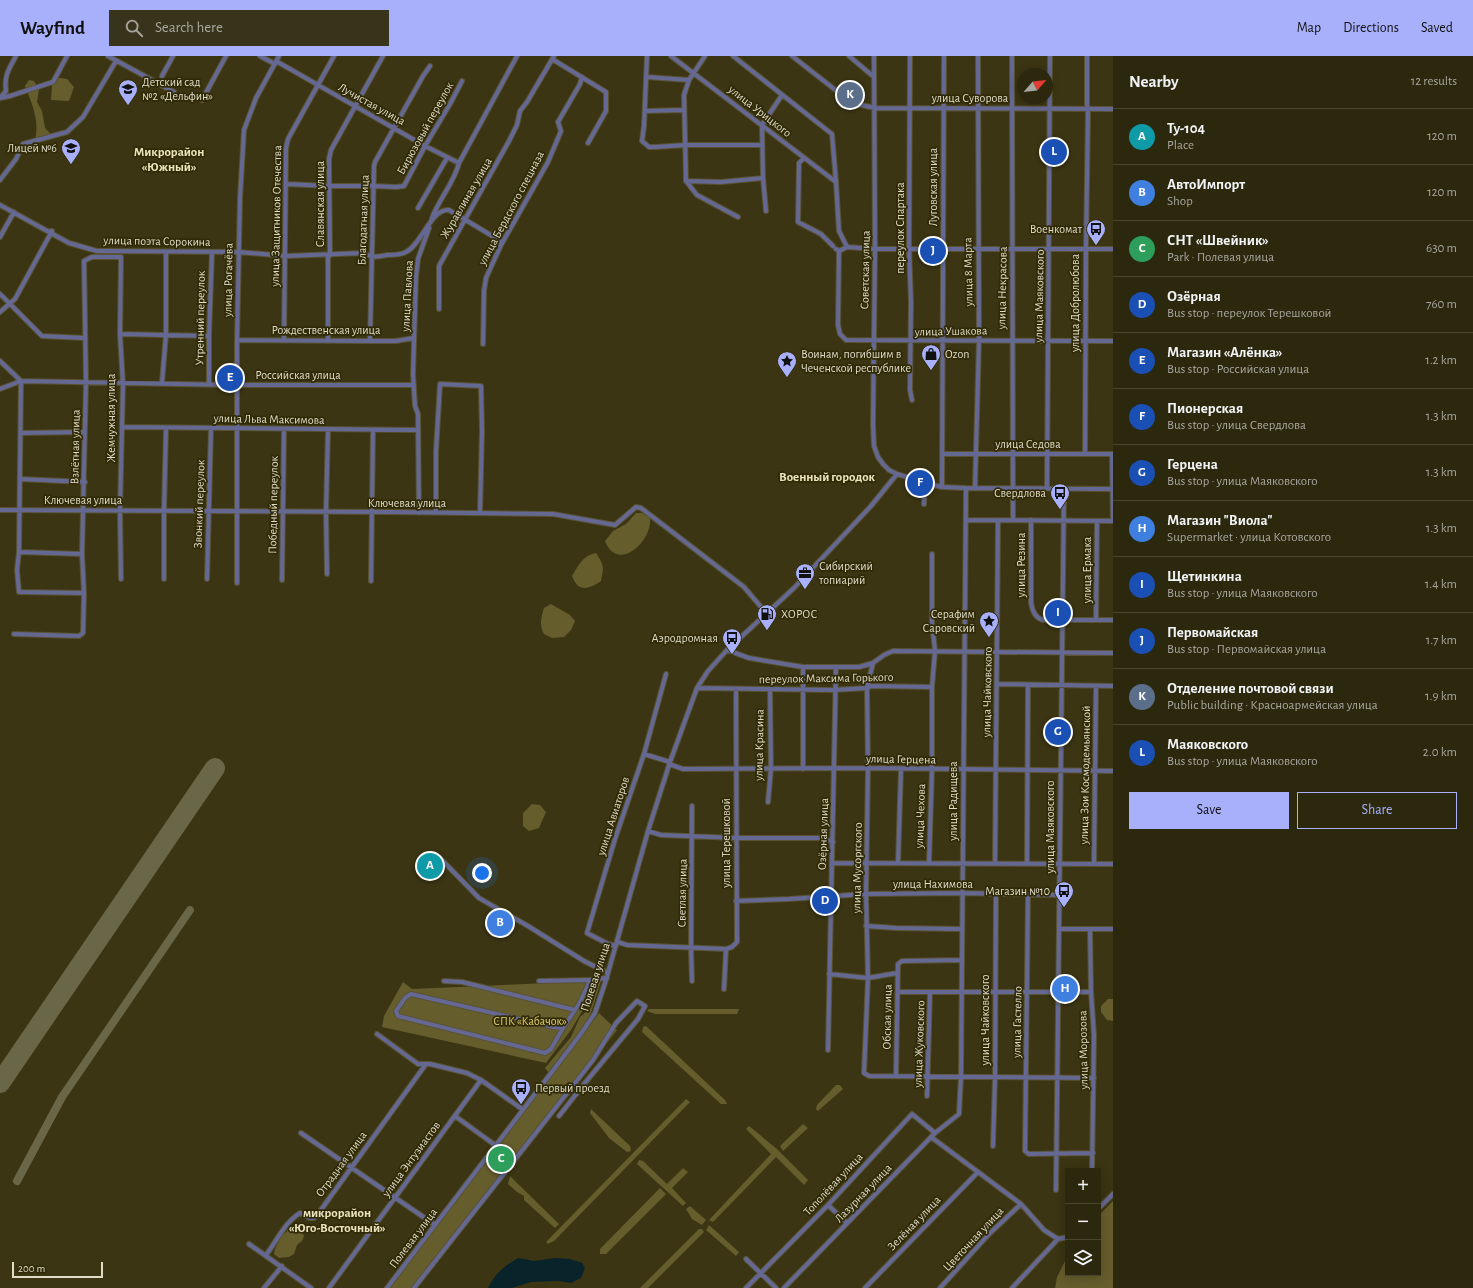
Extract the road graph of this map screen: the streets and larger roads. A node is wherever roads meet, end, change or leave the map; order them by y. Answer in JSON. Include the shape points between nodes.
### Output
{"nodes":[{"id":1,"x":16,"y":56,"type":"edge"},
{"id":2,"x":67,"y":56,"type":"edge"},
{"id":3,"x":108,"y":56,"type":"edge"},
{"id":4,"x":173,"y":56,"type":"edge"},
{"id":5,"x":226,"y":56,"type":"edge"},
{"id":6,"x":260,"y":56,"type":"edge"},
{"id":7,"x":279,"y":56,"type":"edge"},
{"id":8,"x":334,"y":56,"type":"edge"},
{"id":9,"x":383,"y":56,"type":"edge"},
{"id":10,"x":517,"y":56,"type":"edge"},
{"id":11,"x":647,"y":56,"type":"edge"},
{"id":12,"x":671,"y":56,"type":"edge"},
{"id":13,"x":705,"y":56,"type":"edge"},
{"id":14,"x":733,"y":56,"type":"edge"},
{"id":15,"x":792,"y":56,"type":"edge"},
{"id":16,"x":849,"y":56,"type":"edge"},
{"id":17,"x":874,"y":56,"type":"edge"},
{"id":18,"x":910,"y":56,"type":"edge"},
{"id":19,"x":944,"y":56,"type":"edge"},
{"id":20,"x":978,"y":56,"type":"edge"},
{"id":21,"x":1012,"y":56,"type":"edge"},
{"id":22,"x":1050,"y":56,"type":"edge"},
{"id":23,"x":1087,"y":56,"type":"edge"},
{"id":24,"x":553,"y":58,"type":"edge"},
{"id":25,"x":116,"y":61,"type":"junction"},
{"id":26,"x":275,"y":63,"type":"junction"},
{"id":27,"x":430,"y":66,"type":"dead end"},
{"id":28,"x":694,"y":73,"type":"junction"},
{"id":29,"x":162,"y":76,"type":"dead end"},
{"id":30,"x":582,"y":77,"type":"junction"},
{"id":31,"x":647,"y":77,"type":"junction"},
{"id":32,"x":874,"y":77,"type":"junction"},
{"id":33,"x":689,"y":80,"type":"junction"},
{"id":34,"x":462,"y":81,"type":"dead end"},
{"id":35,"x":318,"y":86,"type":"junction"},
{"id":36,"x":174,"y":92,"type":"dead end"},
{"id":37,"x":782,"y":95,"type":"junction"},
{"id":38,"x":0,"y":98,"type":"edge"},
{"id":39,"x":202,"y":100,"type":"dead end"},
{"id":40,"x":356,"y":107,"type":"junction"},
{"id":41,"x":875,"y":108,"type":"junction"},
{"id":42,"x":910,"y":108,"type":"junction"},
{"id":43,"x":944,"y":108,"type":"junction"},
{"id":44,"x":978,"y":108,"type":"junction"},
{"id":45,"x":1012,"y":108,"type":"junction"},
{"id":46,"x":1050,"y":108,"type":"junction"},
{"id":47,"x":1088,"y":109,"type":"junction"},
{"id":48,"x":1113,"y":109,"type":"edge"},
{"id":49,"x":683,"y":110,"type":"junction"},
{"id":50,"x":645,"y":111,"type":"junction"},
{"id":51,"x":762,"y":125,"type":"junction"},
{"id":52,"x":394,"y":128,"type":"junction"},
{"id":53,"x":588,"y":143,"type":"dead end"},
{"id":54,"x":762,"y":144,"type":"junction"},
{"id":55,"x":686,"y":145,"type":"junction"},
{"id":56,"x":425,"y":146,"type":"junction"},
{"id":57,"x":447,"y":158,"type":"junction"},
{"id":58,"x":804,"y":158,"type":"junction"},
{"id":59,"x":459,"y":163,"type":"junction"},
{"id":60,"x":763,"y":178,"type":"junction"},
{"id":61,"x":0,"y":180,"type":"edge"},
{"id":62,"x":686,"y":181,"type":"junction"},
{"id":63,"x":836,"y":182,"type":"junction"},
{"id":64,"x":286,"y":184,"type":"junction"},
{"id":65,"x":330,"y":186,"type":"junction"},
{"id":66,"x":374,"y":186,"type":"junction"},
{"id":67,"x":0,"y":204,"type":"edge"},
{"id":68,"x":418,"y":208,"type":"dead end"},
{"id":69,"x":766,"y":211,"type":"dead end"},
{"id":70,"x":14,"y":212,"type":"junction"},
{"id":71,"x":738,"y":217,"type":"dead end"},
{"id":72,"x":432,"y":219,"type":"junction"},
{"id":73,"x":465,"y":220,"type":"junction"},
{"id":74,"x":49,"y":230,"type":"junction"},
{"id":75,"x":0,"y":237,"type":"edge"},
{"id":76,"x":501,"y":244,"type":"junction"},
{"id":77,"x":847,"y":247,"type":"junction"},
{"id":78,"x":909,"y":248,"type":"junction"},
{"id":79,"x":943,"y":248,"type":"junction"},
{"id":80,"x":978,"y":248,"type":"junction"},
{"id":81,"x":1012,"y":248,"type":"junction"},
{"id":82,"x":1050,"y":248,"type":"junction"},
{"id":83,"x":836,"y":249,"type":"junction"},
{"id":84,"x":875,"y":249,"type":"junction"},
{"id":85,"x":1086,"y":249,"type":"junction"},
{"id":86,"x":1113,"y":249,"type":"edge"},
{"id":87,"x":166,"y":252,"type":"junction"},
{"id":88,"x":212,"y":252,"type":"junction"},
{"id":89,"x":239,"y":252,"type":"junction"},
{"id":90,"x":330,"y":255,"type":"junction"},
{"id":91,"x":286,"y":256,"type":"junction"},
{"id":92,"x":121,"y":257,"type":"joint"},
{"id":93,"x":371,"y":257,"type":"junction"},
{"id":94,"x":0,"y":294,"type":"edge"},
{"id":95,"x":9,"y":303,"type":"junction"},
{"id":96,"x":439,"y":309,"type":"dead end"},
{"id":97,"x":0,"y":312,"type":"edge"},
{"id":98,"x":120,"y":334,"type":"junction"},
{"id":99,"x":166,"y":334,"type":"junction"},
{"id":100,"x":209,"y":336,"type":"junction"},
{"id":101,"x":85,"y":338,"type":"junction"},
{"id":102,"x":414,"y":338,"type":"junction"},
{"id":103,"x":237,"y":340,"type":"junction"},
{"id":104,"x":284,"y":340,"type":"junction"},
{"id":105,"x":328,"y":340,"type":"junction"},
{"id":106,"x":873,"y":340,"type":"junction"},
{"id":107,"x":943,"y":340,"type":"junction"},
{"id":108,"x":979,"y":340,"type":"junction"},
{"id":109,"x":1012,"y":340,"type":"junction"},
{"id":110,"x":370,"y":341,"type":"junction"},
{"id":111,"x":910,"y":341,"type":"junction"},
{"id":112,"x":1049,"y":341,"type":"junction"},
{"id":113,"x":1085,"y":341,"type":"junction"},
{"id":114,"x":1113,"y":342,"type":"edge"},
{"id":115,"x":483,"y":344,"type":"dead end"},
{"id":116,"x":0,"y":361,"type":"edge"},
{"id":117,"x":21,"y":380,"type":"junction"},
{"id":118,"x":86,"y":382,"type":"junction"},
{"id":119,"x":122,"y":382,"type":"junction"},
{"id":120,"x":162,"y":383,"type":"junction"},
{"id":121,"x":209,"y":384,"type":"junction"},
{"id":122,"x":238,"y":384,"type":"junction"},
{"id":123,"x":414,"y":385,"type":"junction"},
{"id":124,"x":0,"y":389,"type":"edge"},
{"id":125,"x":912,"y":400,"type":"dead end"},
{"id":126,"x":122,"y":427,"type":"junction"},
{"id":127,"x":166,"y":428,"type":"junction"},
{"id":128,"x":211,"y":429,"type":"junction"},
{"id":129,"x":238,"y":429,"type":"junction"},
{"id":130,"x":284,"y":430,"type":"junction"},
{"id":131,"x":328,"y":430,"type":"junction"},
{"id":132,"x":373,"y":430,"type":"junction"},
{"id":133,"x":418,"y":430,"type":"junction"},
{"id":134,"x":85,"y":432,"type":"junction"},
{"id":135,"x":21,"y":433,"type":"junction"},
{"id":136,"x":942,"y":454,"type":"junction"},
{"id":137,"x":976,"y":454,"type":"junction"},
{"id":138,"x":1012,"y":454,"type":"junction"},
{"id":139,"x":1048,"y":454,"type":"junction"},
{"id":140,"x":1085,"y":454,"type":"junction"},
{"id":141,"x":1113,"y":454,"type":"edge"},
{"id":142,"x":898,"y":474,"type":"junction"},
{"id":143,"x":20,"y":479,"type":"junction"},
{"id":144,"x":85,"y":482,"type":"junction"},
{"id":145,"x":925,"y":482,"type":"junction"},
{"id":146,"x":942,"y":486,"type":"junction"},
{"id":147,"x":975,"y":487,"type":"junction"},
{"id":148,"x":966,"y":488,"type":"junction"},
{"id":149,"x":1012,"y":488,"type":"junction"},
{"id":150,"x":1047,"y":488,"type":"junction"},
{"id":151,"x":1064,"y":488,"type":"junction"},
{"id":152,"x":1112,"y":489,"type":"edge"},
{"id":153,"x":924,"y":504,"type":"dead end"},
{"id":154,"x":0,"y":510,"type":"edge"},
{"id":155,"x":19,"y":510,"type":"junction"},
{"id":156,"x":84,"y":510,"type":"junction"},
{"id":157,"x":120,"y":510,"type":"junction"},
{"id":158,"x":164,"y":511,"type":"junction"},
{"id":159,"x":282,"y":511,"type":"junction"},
{"id":160,"x":208,"y":512,"type":"junction"},
{"id":161,"x":236,"y":512,"type":"junction"},
{"id":162,"x":326,"y":512,"type":"junction"},
{"id":163,"x":436,"y":512,"type":"junction"},
{"id":164,"x":371,"y":513,"type":"junction"},
{"id":165,"x":419,"y":513,"type":"junction"},
{"id":166,"x":480,"y":513,"type":"junction"},
{"id":167,"x":966,"y":520,"type":"junction"},
{"id":168,"x":998,"y":520,"type":"junction"},
{"id":169,"x":1013,"y":520,"type":"junction"},
{"id":170,"x":1031,"y":520,"type":"junction"},
{"id":171,"x":1064,"y":520,"type":"junction"},
{"id":172,"x":1097,"y":521,"type":"junction"},
{"id":173,"x":1113,"y":521,"type":"edge"},
{"id":174,"x":19,"y":552,"type":"junction"},
{"id":175,"x":82,"y":554,"type":"junction"},
{"id":176,"x":932,"y":554,"type":"dead end"},
{"id":177,"x":327,"y":574,"type":"dead end"},
{"id":178,"x":164,"y":578,"type":"dead end"},
{"id":179,"x":121,"y":579,"type":"dead end"},
{"id":180,"x":207,"y":579,"type":"dead end"},
{"id":181,"x":282,"y":580,"type":"dead end"},
{"id":182,"x":371,"y":581,"type":"dead end"},
{"id":183,"x":237,"y":583,"type":"dead end"},
{"id":184,"x":84,"y":593,"type":"junction"},
{"id":185,"x":767,"y":614,"type":"junction"},
{"id":186,"x":1063,"y":620,"type":"junction"},
{"id":187,"x":1096,"y":620,"type":"junction"},
{"id":188,"x":1113,"y":620,"type":"edge"},
{"id":189,"x":14,"y":634,"type":"dead end"},
{"id":190,"x":727,"y":650,"type":"junction"},
{"id":191,"x":935,"y":651,"type":"junction"},
{"id":192,"x":964,"y":651,"type":"junction"},
{"id":193,"x":998,"y":652,"type":"junction"},
{"id":194,"x":1063,"y":652,"type":"junction"},
{"id":195,"x":1113,"y":653,"type":"edge"},
{"id":196,"x":873,"y":663,"type":"junction"},
{"id":197,"x":803,"y":667,"type":"junction"},
{"id":198,"x":836,"y":667,"type":"junction"},
{"id":199,"x":666,"y":674,"type":"dead end"},
{"id":200,"x":998,"y":684,"type":"junction"},
{"id":201,"x":1028,"y":685,"type":"junction"},
{"id":202,"x":1061,"y":686,"type":"junction"},
{"id":203,"x":1096,"y":686,"type":"junction"},
{"id":204,"x":1113,"y":686,"type":"edge"},
{"id":205,"x":932,"y":687,"type":"junction"},
{"id":206,"x":697,"y":688,"type":"junction"},
{"id":207,"x":867,"y":688,"type":"junction"},
{"id":208,"x":736,"y":689,"type":"junction"},
{"id":209,"x":770,"y":689,"type":"junction"},
{"id":210,"x":803,"y":690,"type":"junction"},
{"id":211,"x":834,"y":690,"type":"junction"},
{"id":212,"x":644,"y":754,"type":"junction"},
{"id":213,"x":669,"y":763,"type":"junction"},
{"id":214,"x":868,"y":768,"type":"junction"},
{"id":215,"x":736,"y":769,"type":"junction"},
{"id":216,"x":771,"y":769,"type":"junction"},
{"id":217,"x":803,"y":769,"type":"junction"},
{"id":218,"x":834,"y":769,"type":"junction"},
{"id":219,"x":901,"y":769,"type":"junction"},
{"id":220,"x":932,"y":770,"type":"junction"},
{"id":221,"x":963,"y":770,"type":"junction"},
{"id":222,"x":996,"y":770,"type":"junction"},
{"id":223,"x":1028,"y":770,"type":"junction"},
{"id":224,"x":1060,"y":770,"type":"junction"},
{"id":225,"x":1095,"y":771,"type":"junction"},
{"id":226,"x":1113,"y":771,"type":"edge"},
{"id":227,"x":768,"y":802,"type":"dead end"},
{"id":228,"x":692,"y":806,"type":"dead end"},
{"id":229,"x":648,"y":831,"type":"junction"},
{"id":230,"x":692,"y":835,"type":"junction"},
{"id":231,"x":737,"y":838,"type":"junction"},
{"id":232,"x":833,"y":842,"type":"junction"},
{"id":233,"x":439,"y":857,"type":"dead end"},
{"id":234,"x":832,"y":863,"type":"junction"},
{"id":235,"x":867,"y":863,"type":"junction"},
{"id":236,"x":898,"y":863,"type":"junction"},
{"id":237,"x":929,"y":863,"type":"junction"},
{"id":238,"x":963,"y":863,"type":"junction"},
{"id":239,"x":995,"y":863,"type":"junction"},
{"id":240,"x":1027,"y":863,"type":"junction"},
{"id":241,"x":1060,"y":864,"type":"junction"},
{"id":242,"x":1094,"y":864,"type":"junction"},
{"id":243,"x":1113,"y":864,"type":"edge"},
{"id":244,"x":963,"y":893,"type":"junction"},
{"id":245,"x":866,"y":894,"type":"junction"},
{"id":246,"x":996,"y":894,"type":"junction"},
{"id":247,"x":1028,"y":894,"type":"junction"},
{"id":248,"x":1060,"y":895,"type":"junction"},
{"id":249,"x":830,"y":896,"type":"junction"},
{"id":250,"x":736,"y":901,"type":"junction"},
{"id":251,"x":866,"y":926,"type":"junction"},
{"id":252,"x":1090,"y":928,"type":"junction"},
{"id":253,"x":961,"y":929,"type":"junction"},
{"id":254,"x":1060,"y":929,"type":"junction"},
{"id":255,"x":1113,"y":929,"type":"edge"},
{"id":256,"x":617,"y":940,"type":"junction"},
{"id":257,"x":616,"y":946,"type":"junction"},
{"id":258,"x":691,"y":948,"type":"junction"},
{"id":259,"x":726,"y":949,"type":"junction"},
{"id":260,"x":962,"y":960,"type":"junction"},
{"id":261,"x":608,"y":973,"type":"junction"},
{"id":262,"x":898,"y":973,"type":"junction"},
{"id":263,"x":829,"y":974,"type":"junction"},
{"id":264,"x":607,"y":978,"type":"junction"},
{"id":265,"x":868,"y":978,"type":"junction"},
{"id":266,"x":591,"y":980,"type":"junction"},
{"id":267,"x":444,"y":981,"type":"dead end"},
{"id":268,"x":539,"y":981,"type":"dead end"},
{"id":269,"x":692,"y":981,"type":"dead end"},
{"id":270,"x":724,"y":989,"type":"dead end"},
{"id":271,"x":898,"y":992,"type":"junction"},
{"id":272,"x":930,"y":992,"type":"junction"},
{"id":273,"x":996,"y":992,"type":"junction"},
{"id":274,"x":1091,"y":992,"type":"junction"},
{"id":275,"x":962,"y":993,"type":"junction"},
{"id":276,"x":1027,"y":993,"type":"junction"},
{"id":277,"x":1059,"y":993,"type":"junction"},
{"id":278,"x":575,"y":1010,"type":"junction"},
{"id":279,"x":563,"y":1028,"type":"junction"},
{"id":280,"x":377,"y":1034,"type":"dead end"},
{"id":281,"x":828,"y":1050,"type":"dead end"},
{"id":282,"x":426,"y":1064,"type":"junction"},
{"id":283,"x":896,"y":1076,"type":"junction"},
{"id":284,"x":927,"y":1076,"type":"junction"},
{"id":285,"x":961,"y":1077,"type":"junction"},
{"id":286,"x":1026,"y":1077,"type":"junction"},
{"id":287,"x":995,"y":1078,"type":"junction"},
{"id":288,"x":1094,"y":1078,"type":"junction"},
{"id":289,"x":1058,"y":1079,"type":"junction"},
{"id":290,"x":481,"y":1080,"type":"junction"},
{"id":291,"x":927,"y":1096,"type":"dead end"},
{"id":292,"x":522,"y":1109,"type":"junction"},
{"id":293,"x":958,"y":1114,"type":"joint"},
{"id":294,"x":455,"y":1116,"type":"junction"},
{"id":295,"x":559,"y":1116,"type":"dead end"},
{"id":296,"x":935,"y":1133,"type":"junction"},
{"id":297,"x":301,"y":1134,"type":"dead end"},
{"id":298,"x":931,"y":1137,"type":"junction"},
{"id":299,"x":495,"y":1145,"type":"junction"},
{"id":300,"x":993,"y":1146,"type":"dead end"},
{"id":301,"x":1057,"y":1153,"type":"junction"},
{"id":302,"x":1093,"y":1153,"type":"junction"},
{"id":303,"x":351,"y":1168,"type":"junction"},
{"id":304,"x":1092,"y":1168,"type":"edge"},
{"id":305,"x":978,"y":1172,"type":"junction"},
{"id":306,"x":1056,"y":1190,"type":"dead end"},
{"id":307,"x":1113,"y":1194,"type":"edge"},
{"id":308,"x":395,"y":1198,"type":"junction"},
{"id":309,"x":1021,"y":1204,"type":"junction"},
{"id":310,"x":828,"y":1205,"type":"junction"},
{"id":311,"x":1101,"y":1206,"type":"edge"},
{"id":312,"x":846,"y":1223,"type":"junction"},
{"id":313,"x":435,"y":1225,"type":"junction"},
{"id":314,"x":1065,"y":1238,"type":"edge"},
{"id":315,"x":1058,"y":1239,"type":"junction"},
{"id":316,"x":249,"y":1244,"type":"dead end"},
{"id":317,"x":266,"y":1256,"type":"junction"},
{"id":318,"x":746,"y":1259,"type":"dead end"},
{"id":319,"x":282,"y":1266,"type":"junction"},
{"id":320,"x":762,"y":1274,"type":"junction"},
{"id":321,"x":264,"y":1288,"type":"edge"},
{"id":322,"x":311,"y":1288,"type":"edge"},
{"id":323,"x":328,"y":1288,"type":"edge"},
{"id":324,"x":387,"y":1288,"type":"edge"},
{"id":325,"x":414,"y":1288,"type":"edge"},
{"id":326,"x":746,"y":1288,"type":"edge"},
{"id":327,"x":776,"y":1288,"type":"edge"},
{"id":328,"x":784,"y":1288,"type":"edge"},
{"id":329,"x":866,"y":1288,"type":"edge"},
{"id":330,"x":940,"y":1288,"type":"edge"},
{"id":331,"x":1012,"y":1288,"type":"edge"}],
"edges":[{"from":1,"to":38,"type":"street","via":[[7,71],[6,91]]},
{"from":2,"to":38,"type":"street","via":[[53,82]]},
{"from":3,"to":25,"type":"street"},
{"from":4,"to":29,"type":"street"},
{"from":5,"to":39,"type":"street"},
{"from":6,"to":26,"type":"street","name":"Лучистая улица"},
{"from":7,"to":26,"type":"street","name":"улица Рогачёва"},
{"from":8,"to":35,"type":"street","name":"улица Защитников Отечества"},
{"from":9,"to":40,"type":"street","name":"Славянская улица"},
{"from":10,"to":59,"type":"street","name":"улица Павлова"},
{"from":11,"to":31,"type":"street"},
{"from":12,"to":28,"type":"street","name":"улица Урицкого"},
{"from":13,"to":28,"type":"street"},
{"from":14,"to":37,"type":"street"},
{"from":15,"to":41,"type":"street","name":"улица Суворова","via":[[852,103]]},
{"from":16,"to":32,"type":"street"},
{"from":17,"to":32,"type":"street","name":"Советская улица"},
{"from":18,"to":42,"type":"street","name":"переулок Спартака"},
{"from":19,"to":43,"type":"street","name":"Луговская улица"},
{"from":20,"to":44,"type":"street","name":"улица 8 Марта"},
{"from":21,"to":45,"type":"street","name":"улица Некрасова"},
{"from":22,"to":46,"type":"street","name":"улица Маяковского"},
{"from":23,"to":47,"type":"street","name":"улица Добролюбова"},
{"from":24,"to":30,"type":"street"},
{"from":24,"to":73,"type":"street","name":"Журавлиная улица","via":[[520,111],[517,125],[509,141]]},
{"from":25,"to":36,"type":"street"},
{"from":25,"to":61,"type":"street","via":[[83,117],[67,132],[23,144],[16,159]]},
{"from":26,"to":35,"type":"street","name":"Лучистая улица"},
{"from":26,"to":89,"type":"street","name":"улица Рогачёва","via":[[256,98],[244,130]]},
{"from":27,"to":52,"type":"street","name":"Благодатная улица"},
{"from":28,"to":33,"type":"street"},
{"from":28,"to":51,"type":"street","name":"улица Урицкого"},
{"from":30,"to":53,"type":"street","via":[[606,92],[606,111]]},
{"from":30,"to":76,"type":"street","name":"улица Бердского спецназа","via":[[558,122],[561,131],[548,162]]},
{"from":31,"to":33,"type":"street"},
{"from":31,"to":50,"type":"street"},
{"from":32,"to":41,"type":"street","name":"Советская улица"},
{"from":33,"to":49,"type":"street"},
{"from":34,"to":56,"type":"street","name":"Бирюзовый переулок"},
{"from":35,"to":40,"type":"street","name":"Лучистая улица"},
{"from":35,"to":64,"type":"street","name":"улица Защитников Отечества","via":[[288,139]]},
{"from":37,"to":51,"type":"street"},
{"from":37,"to":63,"type":"street","via":[[832,134]]},
{"from":40,"to":52,"type":"street","name":"Лучистая улица"},
{"from":40,"to":65,"type":"street","name":"Славянская улица","via":[[331,150]]},
{"from":41,"to":42,"type":"street","name":"улица Суворова"},
{"from":41,"to":84,"type":"street","name":"Советская улица"},
{"from":42,"to":43,"type":"street","name":"улица Суворова"},
{"from":42,"to":78,"type":"street","name":"переулок Спартака"},
{"from":43,"to":44,"type":"street","name":"улица Суворова"},
{"from":43,"to":79,"type":"street","name":"Луговская улица"},
{"from":44,"to":45,"type":"street","name":"улица Суворова"},
{"from":44,"to":80,"type":"street","name":"улица 8 Марта"},
{"from":45,"to":46,"type":"street","name":"улица Суворова"},
{"from":45,"to":81,"type":"street","name":"улица Некрасова"},
{"from":46,"to":47,"type":"street","name":"улица Суворова"},
{"from":46,"to":82,"type":"street","name":"улица Маяковского"},
{"from":47,"to":48,"type":"street","name":"улица Суворова"},
{"from":47,"to":85,"type":"street","name":"улица Добролюбова"},
{"from":49,"to":50,"type":"street"},
{"from":49,"to":55,"type":"street"},
{"from":50,"to":55,"type":"street","via":[[642,141],[649,146]]},
{"from":51,"to":54,"type":"street"},
{"from":51,"to":58,"type":"street","name":"улица Урицкого"},
{"from":52,"to":56,"type":"street","name":"Лучистая улица"},
{"from":52,"to":66,"type":"street","name":"Благодатная улица","via":[[375,162]]},
{"from":54,"to":55,"type":"street"},
{"from":54,"to":60,"type":"street"},
{"from":55,"to":62,"type":"street"},
{"from":56,"to":57,"type":"street","name":"Лучистая улица"},
{"from":56,"to":66,"type":"street","name":"Бирюзовый переулок","via":[[404,186]]},
{"from":57,"to":59,"type":"street","name":"Лучистая улица"},
{"from":57,"to":68,"type":"street"},
{"from":58,"to":63,"type":"street","name":"улица Урицкого"},
{"from":58,"to":83,"type":"street","via":[[799,163],[798,222],[821,234]]},
{"from":59,"to":72,"type":"street","name":"улица Павлова"},
{"from":60,"to":62,"type":"street","via":[[721,182]]},
{"from":60,"to":69,"type":"street"},
{"from":62,"to":71,"type":"street","via":[[697,195]]},
{"from":63,"to":77,"type":"street","via":[[839,231]]},
{"from":64,"to":65,"type":"street","name":"Бирюзовый переулок"},
{"from":64,"to":91,"type":"street","name":"улица Защитников Отечества"},
{"from":65,"to":66,"type":"street","name":"Бирюзовый переулок"},
{"from":65,"to":90,"type":"street","name":"Славянская улица"},
{"from":66,"to":93,"type":"street","name":"Благодатная улица"},
{"from":67,"to":70,"type":"street","name":"улица поэта Сорокина"},
{"from":70,"to":74,"type":"street","name":"улица поэта Сорокина"},
{"from":70,"to":75,"type":"street"},
{"from":72,"to":73,"type":"street","via":[[446,209]]},
{"from":72,"to":93,"type":"street","name":"улица поэта Сорокина","via":[[419,240],[406,253]]},
{"from":72,"to":102,"type":"street","name":"улица Павлова","via":[[418,259]]},
{"from":73,"to":76,"type":"street","via":[[499,240]]},
{"from":73,"to":96,"type":"street","name":"Журавлиная улица","via":[[439,266]]},
{"from":74,"to":87,"type":"street","name":"улица поэта Сорокина","via":[[70,243],[97,250]]},
{"from":74,"to":95,"type":"street","via":[[52,231],[15,299]]},
{"from":76,"to":115,"type":"street","name":"улица Бердского спецназа","via":[[486,278]]},
{"from":77,"to":83,"type":"street"},
{"from":77,"to":84,"type":"street"},
{"from":78,"to":79,"type":"street"},
{"from":78,"to":84,"type":"street"},
{"from":78,"to":111,"type":"street","name":"переулок Спартака"},
{"from":79,"to":80,"type":"street"},
{"from":79,"to":107,"type":"street","name":"Луговская улица"},
{"from":80,"to":81,"type":"street"},
{"from":80,"to":108,"type":"street","name":"улица 8 Марта"},
{"from":81,"to":82,"type":"street"},
{"from":81,"to":109,"type":"street","name":"улица Некрасова"},
{"from":82,"to":85,"type":"street"},
{"from":82,"to":112,"type":"street","name":"улица Маяковского"},
{"from":83,"to":106,"type":"street","name":"улица Ушакова","via":[[840,334],[846,340]]},
{"from":84,"to":106,"type":"street","name":"Советская улица"},
{"from":85,"to":86,"type":"street"},
{"from":85,"to":113,"type":"street","name":"улица Добролюбова"},
{"from":87,"to":88,"type":"street","name":"улица поэта Сорокина"},
{"from":87,"to":99,"type":"street"},
{"from":88,"to":89,"type":"street","name":"улица поэта Сорокина"},
{"from":88,"to":100,"type":"street","name":"Утренний переулок"},
{"from":89,"to":91,"type":"street","name":"улица поэта Сорокина"},
{"from":89,"to":103,"type":"street","name":"улица Рогачёва"},
{"from":90,"to":91,"type":"street","name":"улица поэта Сорокина"},
{"from":90,"to":93,"type":"street","name":"улица поэта Сорокина","via":[[363,253]]},
{"from":90,"to":105,"type":"street","name":"Славянская улица"},
{"from":91,"to":104,"type":"street","name":"улица Защитников Отечества"},
{"from":92,"to":98,"type":"street","name":"Жемчужная улица"},
{"from":92,"to":101,"type":"street","name":"Взлётная улица","via":[[92,257],[84,261]]},
{"from":93,"to":110,"type":"street","name":"Благодатная улица"},
{"from":94,"to":95,"type":"street"},
{"from":95,"to":97,"type":"street"},
{"from":95,"to":101,"type":"street","via":[[42,336]]},
{"from":98,"to":99,"type":"street"},
{"from":98,"to":119,"type":"street","name":"Жемчужная улица"},
{"from":99,"to":100,"type":"street"},
{"from":99,"to":120,"type":"street"},
{"from":100,"to":121,"type":"street","name":"Утренний переулок"},
{"from":101,"to":118,"type":"street","name":"Взлётная улица"},
{"from":102,"to":110,"type":"street","name":"Рождественская улица"},
{"from":102,"to":123,"type":"street","name":"улица Павлова"},
{"from":103,"to":104,"type":"street","name":"Рождественская улица"},
{"from":103,"to":122,"type":"street","name":"улица Рогачёва"},
{"from":104,"to":105,"type":"street","name":"Рождественская улица"},
{"from":105,"to":110,"type":"street","name":"Рождественская улица"},
{"from":106,"to":111,"type":"street","name":"улица Ушакова"},
{"from":106,"to":142,"type":"street","name":"Советская улица","via":[[874,446],[883,464]]},
{"from":107,"to":108,"type":"street","name":"улица Ушакова"},
{"from":107,"to":111,"type":"street","name":"улица Ушакова"},
{"from":107,"to":136,"type":"street","name":"Луговская улица"},
{"from":108,"to":109,"type":"street","name":"улица Ушакова"},
{"from":108,"to":137,"type":"street","name":"улица 8 Марта"},
{"from":109,"to":112,"type":"street","name":"улица Ушакова"},
{"from":109,"to":138,"type":"street","name":"улица Некрасова"},
{"from":111,"to":125,"type":"street","name":"переулок Спартака"},
{"from":112,"to":113,"type":"street","name":"улица Ушакова"},
{"from":112,"to":139,"type":"street","name":"улица Маяковского"},
{"from":113,"to":114,"type":"street","name":"улица Ушакова"},
{"from":113,"to":140,"type":"street","name":"улица Добролюбова"},
{"from":116,"to":117,"type":"street"},
{"from":117,"to":118,"type":"street","name":"Российская улица"},
{"from":117,"to":124,"type":"street"},
{"from":117,"to":135,"type":"street"},
{"from":118,"to":119,"type":"street","name":"Российская улица"},
{"from":118,"to":134,"type":"street","name":"Взлётная улица"},
{"from":119,"to":120,"type":"street","name":"Российская улица"},
{"from":119,"to":126,"type":"street","name":"Жемчужная улица"},
{"from":120,"to":121,"type":"street","name":"Российская улица"},
{"from":121,"to":122,"type":"street","name":"Российская улица"},
{"from":122,"to":123,"type":"street","name":"Российская улица"},
{"from":122,"to":129,"type":"street","name":"улица Рогачёва"},
{"from":123,"to":133,"type":"street","name":"улица Павлова"},
{"from":126,"to":127,"type":"street","name":"улица Льва Максимова"},
{"from":126,"to":157,"type":"street","name":"Жемчужная улица"},
{"from":127,"to":128,"type":"street","name":"улица Льва Максимова"},
{"from":127,"to":158,"type":"street"},
{"from":128,"to":129,"type":"street","name":"улица Льва Максимова"},
{"from":128,"to":160,"type":"street","name":"Звонкий переулок"},
{"from":129,"to":130,"type":"street","name":"улица Льва Максимова"},
{"from":129,"to":161,"type":"street","name":"улица Рогачёва"},
{"from":130,"to":131,"type":"street","name":"улица Льва Максимова"},
{"from":130,"to":159,"type":"street","name":"Победный переулок"},
{"from":131,"to":132,"type":"street","name":"улица Льва Максимова"},
{"from":131,"to":162,"type":"street"},
{"from":132,"to":133,"type":"street","name":"улица Льва Максимова"},
{"from":132,"to":164,"type":"street"},
{"from":133,"to":165,"type":"street","name":"улица Павлова"},
{"from":134,"to":135,"type":"street"},
{"from":134,"to":144,"type":"street","name":"Взлётная улица"},
{"from":135,"to":143,"type":"street"},
{"from":136,"to":137,"type":"street","name":"улица Седова"},
{"from":136,"to":146,"type":"street","name":"Луговская улица"},
{"from":137,"to":138,"type":"street","name":"улица Седова"},
{"from":137,"to":147,"type":"street","name":"улица 8 Марта"},
{"from":138,"to":139,"type":"street","name":"улица Седова"},
{"from":138,"to":149,"type":"street","name":"улица Некрасова"},
{"from":139,"to":140,"type":"street","name":"улица Седова"},
{"from":139,"to":150,"type":"street","name":"улица Маяковского"},
{"from":140,"to":141,"type":"street","name":"улица Седова"},
{"from":141,"to":152,"type":"street"},
{"from":142,"to":145,"type":"street","name":"Советская улица"},
{"from":142,"to":185,"type":"street","name":"Полевая улица","via":[[840,540]]},
{"from":143,"to":144,"type":"street"},
{"from":143,"to":155,"type":"street"},
{"from":144,"to":156,"type":"street","name":"Взлётная улица"},
{"from":145,"to":146,"type":"street","name":"Советская улица"},
{"from":145,"to":153,"type":"street"},
{"from":146,"to":148,"type":"street","name":"Советская улица"},
{"from":147,"to":148,"type":"street","name":"Советская улица"},
{"from":147,"to":149,"type":"street","name":"Советская улица"},
{"from":148,"to":167,"type":"street","name":"улица Радищева"},
{"from":149,"to":150,"type":"street","name":"Советская улица"},
{"from":149,"to":169,"type":"street","name":"улица Некрасова"},
{"from":150,"to":151,"type":"street","name":"Советская улица"},
{"from":151,"to":152,"type":"street","name":"Советская улица"},
{"from":151,"to":171,"type":"street","name":"улица Маяковского"},
{"from":152,"to":173,"type":"street"},
{"from":154,"to":155,"type":"street","name":"Ключевая улица"},
{"from":155,"to":156,"type":"street","name":"Ключевая улица"},
{"from":155,"to":174,"type":"street"},
{"from":156,"to":157,"type":"street","name":"Ключевая улица"},
{"from":156,"to":175,"type":"street","name":"Взлётная улица"},
{"from":157,"to":158,"type":"street","name":"Ключевая улица"},
{"from":157,"to":179,"type":"street","name":"Жемчужная улица"},
{"from":158,"to":160,"type":"street","name":"Ключевая улица"},
{"from":158,"to":178,"type":"street"},
{"from":159,"to":161,"type":"street","name":"Ключевая улица"},
{"from":159,"to":162,"type":"street","name":"Ключевая улица"},
{"from":159,"to":181,"type":"street","name":"Победный переулок"},
{"from":160,"to":161,"type":"street","name":"Ключевая улица"},
{"from":160,"to":180,"type":"street","name":"Звонкий переулок"},
{"from":161,"to":183,"type":"street","name":"улица Рогачёва"},
{"from":162,"to":164,"type":"street","name":"Ключевая улица"},
{"from":162,"to":177,"type":"street"},
{"from":163,"to":165,"type":"street","name":"Ключевая улица"},
{"from":163,"to":166,"type":"street","name":"Ключевая улица"},
{"from":163,"to":166,"type":"street","via":[[440,384],[481,386]]},
{"from":164,"to":165,"type":"street","name":"Ключевая улица"},
{"from":164,"to":182,"type":"street"},
{"from":166,"to":185,"type":"street","name":"Ключевая улица","via":[[553,514],[615,525],[636,507],[641,508],[744,587]]},
{"from":167,"to":168,"type":"street"},
{"from":167,"to":192,"type":"street","name":"улица Радищева"},
{"from":168,"to":169,"type":"street"},
{"from":168,"to":193,"type":"street","name":"улица Чайковского"},
{"from":169,"to":170,"type":"street"},
{"from":170,"to":171,"type":"street"},
{"from":170,"to":186,"type":"street","name":"улица Резина","via":[[1032,609],[1040,620]]},
{"from":171,"to":172,"type":"street"},
{"from":171,"to":186,"type":"street","name":"улица Маяковского"},
{"from":172,"to":173,"type":"street"},
{"from":172,"to":187,"type":"street","name":"улица Ермака"},
{"from":174,"to":175,"type":"street"},
{"from":174,"to":184,"type":"street","via":[[19,592]]},
{"from":175,"to":184,"type":"street","name":"Взлётная улица"},
{"from":176,"to":191,"type":"street","via":[[932,622]]},
{"from":184,"to":189,"type":"street","name":"Взлётная улица","via":[[83,633],[79,636]]},
{"from":185,"to":190,"type":"street","name":"Полевая улица"},
{"from":186,"to":187,"type":"street"},
{"from":186,"to":194,"type":"street","name":"улица Маяковского"},
{"from":187,"to":188,"type":"street"},
{"from":190,"to":197,"type":"street","via":[[749,658]]},
{"from":190,"to":206,"type":"street","name":"Полевая улица"},
{"from":191,"to":192,"type":"street"},
{"from":191,"to":196,"type":"street","via":[[894,651]]},
{"from":191,"to":205,"type":"street","name":"улица Чехова"},
{"from":192,"to":193,"type":"street"},
{"from":192,"to":221,"type":"street","name":"улица Радищева"},
{"from":193,"to":194,"type":"street"},
{"from":193,"to":200,"type":"street","name":"улица Чайковского"},
{"from":194,"to":195,"type":"street"},
{"from":194,"to":202,"type":"street","name":"улица Маяковского"},
{"from":196,"to":198,"type":"street"},
{"from":196,"to":207,"type":"street","name":"улица Мусоргского"},
{"from":197,"to":198,"type":"street"},
{"from":197,"to":210,"type":"street"},
{"from":198,"to":211,"type":"street","name":"Озёрная улица"},
{"from":199,"to":212,"type":"street","name":"улица Авиаторов"},
{"from":200,"to":201,"type":"street"},
{"from":200,"to":222,"type":"street","name":"улица Чайковского"},
{"from":201,"to":202,"type":"street"},
{"from":201,"to":223,"type":"street"},
{"from":202,"to":203,"type":"street"},
{"from":202,"to":224,"type":"street","name":"улица Маяковского"},
{"from":203,"to":204,"type":"street"},
{"from":203,"to":225,"type":"street","name":"улица Зои Космодемьянской"},
{"from":205,"to":207,"type":"street","name":"переулок Максима Горького"},
{"from":205,"to":220,"type":"street","name":"улица Чехова"},
{"from":206,"to":208,"type":"street","name":"переулок Максима Горького"},
{"from":206,"to":213,"type":"street","name":"Полевая улица"},
{"from":207,"to":211,"type":"street","name":"переулок Максима Горького"},
{"from":207,"to":214,"type":"street","name":"улица Мусоргского"},
{"from":208,"to":209,"type":"street","name":"переулок Максима Горького"},
{"from":208,"to":215,"type":"street","name":"улица Терешковой"},
{"from":209,"to":210,"type":"street","name":"переулок Максима Горького"},
{"from":209,"to":216,"type":"street","name":"улица Красина"},
{"from":210,"to":211,"type":"street","name":"переулок Максима Горького"},
{"from":210,"to":217,"type":"street"},
{"from":211,"to":218,"type":"street","name":"Озёрная улица"},
{"from":212,"to":213,"type":"street","name":"улица Герцена"},
{"from":212,"to":257,"type":"street","name":"улица Авиаторов","via":[[587,933]]},
{"from":213,"to":215,"type":"street","name":"улица Герцена","via":[[683,768]]},
{"from":213,"to":229,"type":"street","name":"Полевая улица"},
{"from":214,"to":218,"type":"street","name":"улица Герцена"},
{"from":214,"to":219,"type":"street","name":"улица Герцена"},
{"from":214,"to":235,"type":"street","name":"улица Мусоргского"},
{"from":215,"to":216,"type":"street","name":"улица Герцена"},
{"from":215,"to":231,"type":"street","name":"улица Терешковой"},
{"from":216,"to":217,"type":"street","name":"улица Герцена"},
{"from":216,"to":227,"type":"street","name":"улица Красина"},
{"from":217,"to":218,"type":"street","name":"улица Герцена"},
{"from":218,"to":232,"type":"street","name":"Озёрная улица"},
{"from":219,"to":220,"type":"street","name":"улица Герцена"},
{"from":219,"to":236,"type":"street"},
{"from":220,"to":221,"type":"street","name":"улица Герцена"},
{"from":220,"to":237,"type":"street","name":"улица Чехова"},
{"from":221,"to":222,"type":"street","name":"улица Герцена"},
{"from":221,"to":238,"type":"street","name":"улица Радищева"},
{"from":222,"to":223,"type":"street","name":"улица Герцена"},
{"from":222,"to":239,"type":"street","name":"улица Чайковского"},
{"from":223,"to":224,"type":"street","name":"улица Герцена"},
{"from":223,"to":240,"type":"street"},
{"from":224,"to":225,"type":"street","name":"улица Герцена"},
{"from":224,"to":241,"type":"street","name":"улица Маяковского"},
{"from":225,"to":226,"type":"street","name":"улица Герцена"},
{"from":225,"to":242,"type":"street","name":"улица Зои Космодемьянской"},
{"from":228,"to":230,"type":"street","name":"Светлая улица"},
{"from":229,"to":230,"type":"street","via":[[661,836]]},
{"from":229,"to":256,"type":"street","name":"Полевая улица"},
{"from":230,"to":231,"type":"street"},
{"from":230,"to":258,"type":"street","name":"Светлая улица"},
{"from":231,"to":232,"type":"street","via":[[823,838]]},
{"from":231,"to":250,"type":"street","name":"улица Терешковой"},
{"from":232,"to":234,"type":"street","name":"Озёрная улица"},
{"from":233,"to":261,"type":"street","via":[[479,898]]},
{"from":234,"to":235,"type":"street"},
{"from":234,"to":249,"type":"street","name":"Озёрная улица"},
{"from":235,"to":236,"type":"street"},
{"from":235,"to":245,"type":"street","name":"улица Мусоргского"},
{"from":236,"to":237,"type":"street"},
{"from":237,"to":238,"type":"street"},
{"from":238,"to":239,"type":"street"},
{"from":238,"to":244,"type":"street","name":"улица Радищева"},
{"from":239,"to":240,"type":"street"},
{"from":240,"to":241,"type":"street"},
{"from":241,"to":242,"type":"street"},
{"from":241,"to":248,"type":"street","name":"улица Маяковского"},
{"from":242,"to":243,"type":"street"},
{"from":244,"to":245,"type":"street","name":"улица Нахимова"},
{"from":244,"to":246,"type":"street","name":"улица Нахимова"},
{"from":244,"to":253,"type":"street","name":"улица Радищева"},
{"from":245,"to":249,"type":"street","name":"улица Нахимова"},
{"from":245,"to":251,"type":"street","name":"улица Мусоргского"},
{"from":246,"to":247,"type":"street","name":"улица Нахимова"},
{"from":246,"to":273,"type":"street","name":"улица Чайковского"},
{"from":247,"to":248,"type":"street","name":"улица Нахимова"},
{"from":247,"to":276,"type":"street","name":"улица Гастелло"},
{"from":248,"to":254,"type":"street","name":"улица Маяковского"},
{"from":249,"to":250,"type":"street","name":"улица Нахимова"},
{"from":249,"to":263,"type":"street","name":"Озёрная улица"},
{"from":250,"to":259,"type":"street","name":"улица Терешковой","via":[[737,942]]},
{"from":251,"to":253,"type":"street"},
{"from":251,"to":265,"type":"street","name":"улица Мусоргского"},
{"from":252,"to":254,"type":"street"},
{"from":252,"to":255,"type":"street"},
{"from":252,"to":274,"type":"street","name":"улица Морозова"},
{"from":253,"to":260,"type":"street","name":"улица Радищева"},
{"from":254,"to":277,"type":"street","name":"улица Маяковского"},
{"from":256,"to":257,"type":"street","name":"Полевая улица"},
{"from":256,"to":258,"type":"street","via":[[627,945]]},
{"from":257,"to":261,"type":"street","name":"Полевая улица"},
{"from":258,"to":259,"type":"street"},
{"from":258,"to":269,"type":"street","name":"Светлая улица"},
{"from":259,"to":270,"type":"street"},
{"from":260,"to":262,"type":"street","name":"Обская улица","via":[[902,961],[898,964]]},
{"from":260,"to":275,"type":"street","name":"улица Радищева"},
{"from":261,"to":264,"type":"street","name":"Полевая улица"},
{"from":262,"to":265,"type":"street"},
{"from":262,"to":271,"type":"street","name":"Обская улица"},
{"from":263,"to":265,"type":"street"},
{"from":263,"to":281,"type":"street","name":"Озёрная улица"},
{"from":264,"to":266,"type":"street"},
{"from":264,"to":292,"type":"street","name":"Полевая улица","via":[[595,1013]]},
{"from":265,"to":283,"type":"street","name":"улица Мусоргского","via":[[864,1073],[869,1076]]},
{"from":266,"to":268,"type":"street"},
{"from":266,"to":278,"type":"street"},
{"from":267,"to":278,"type":"street","via":[[462,982]]},
{"from":271,"to":272,"type":"street"},
{"from":271,"to":283,"type":"street","name":"Обская улица"},
{"from":272,"to":275,"type":"street"},
{"from":272,"to":284,"type":"street","name":"улица Жуковского"},
{"from":273,"to":275,"type":"street"},
{"from":273,"to":276,"type":"street"},
{"from":273,"to":287,"type":"street","name":"улица Чайковского"},
{"from":274,"to":277,"type":"street"},
{"from":274,"to":288,"type":"street","name":"улица Морозова"},
{"from":275,"to":285,"type":"street","name":"улица Радищева"},
{"from":276,"to":277,"type":"street"},
{"from":276,"to":286,"type":"street","name":"улица Гастелло"},
{"from":277,"to":289,"type":"street","name":"улица Маяковского"},
{"from":278,"to":279,"type":"street"},
{"from":279,"to":279,"type":"street","via":[[551,1049],[545,1053],[398,1016],[396,1011],[411,994]]},
{"from":280,"to":282,"type":"street","via":[[418,1064]]},
{"from":282,"to":290,"type":"street","via":[[467,1073]]},
{"from":282,"to":303,"type":"street","name":"Отрадная улица"},
{"from":283,"to":284,"type":"street"},
{"from":284,"to":285,"type":"street"},
{"from":284,"to":291,"type":"street","name":"улица Жуковского"},
{"from":285,"to":287,"type":"street"},
{"from":285,"to":293,"type":"street","name":"улица Радищева"},
{"from":286,"to":287,"type":"street"},
{"from":286,"to":289,"type":"street"},
{"from":286,"to":301,"type":"street","name":"улица Гастелло","via":[[1025,1151],[1029,1154]]},
{"from":287,"to":300,"type":"street","name":"улица Чайковского"},
{"from":288,"to":289,"type":"street"},
{"from":288,"to":302,"type":"street","name":"улица Морозова"},
{"from":289,"to":301,"type":"street","name":"улица Маяковского"},
{"from":290,"to":292,"type":"street"},
{"from":290,"to":294,"type":"street","name":"улица Энтузиастов"},
{"from":292,"to":299,"type":"street","name":"Полевая улица"},
{"from":293,"to":296,"type":"street","name":"Лазурная улица"},
{"from":294,"to":299,"type":"street"},
{"from":294,"to":308,"type":"street","name":"улица Энтузиастов"},
{"from":295,"to":325,"type":"street","via":[[638,1019],[645,1006],[636,1001],[616,1023],[593,1060]]},
{"from":296,"to":298,"type":"street","name":"Лазурная улица"},
{"from":296,"to":310,"type":"street","name":"Тополёвая улица","via":[[912,1114]]},
{"from":297,"to":303,"type":"street"},
{"from":298,"to":305,"type":"street"},
{"from":298,"to":312,"type":"street","name":"Лазурная улица"},
{"from":299,"to":313,"type":"street","name":"Полевая улица"},
{"from":301,"to":302,"type":"street"},
{"from":301,"to":306,"type":"street","name":"улица Маяковского"},
{"from":302,"to":304,"type":"street","name":"улица Морозова"},
{"from":303,"to":308,"type":"street"},
{"from":303,"to":317,"type":"street","name":"Отрадная улица","via":[[318,1214],[314,1218],[298,1214]]},
{"from":305,"to":309,"type":"street"},
{"from":305,"to":329,"type":"street","name":"Зелёная улица"},
{"from":307,"to":311,"type":"street"},
{"from":308,"to":313,"type":"street"},
{"from":308,"to":323,"type":"street","name":"улица Энтузиастов"},
{"from":309,"to":315,"type":"street","via":[[1044,1230]]},
{"from":309,"to":330,"type":"street","name":"Цветочная улица","via":[[989,1234]]},
{"from":310,"to":312,"type":"street"},
{"from":310,"to":320,"type":"street","name":"Тополёвая улица"},
{"from":312,"to":328,"type":"street","name":"Лазурная улица"},
{"from":313,"to":324,"type":"street","name":"Полевая улица"},
{"from":314,"to":315,"type":"street"},
{"from":315,"to":331,"type":"street"},
{"from":316,"to":317,"type":"street"},
{"from":317,"to":319,"type":"street"},
{"from":318,"to":320,"type":"street"},
{"from":319,"to":321,"type":"street"},
{"from":319,"to":322,"type":"street"},
{"from":320,"to":326,"type":"street","name":"Тополёвая улица"},
{"from":320,"to":327,"type":"street"}]}
